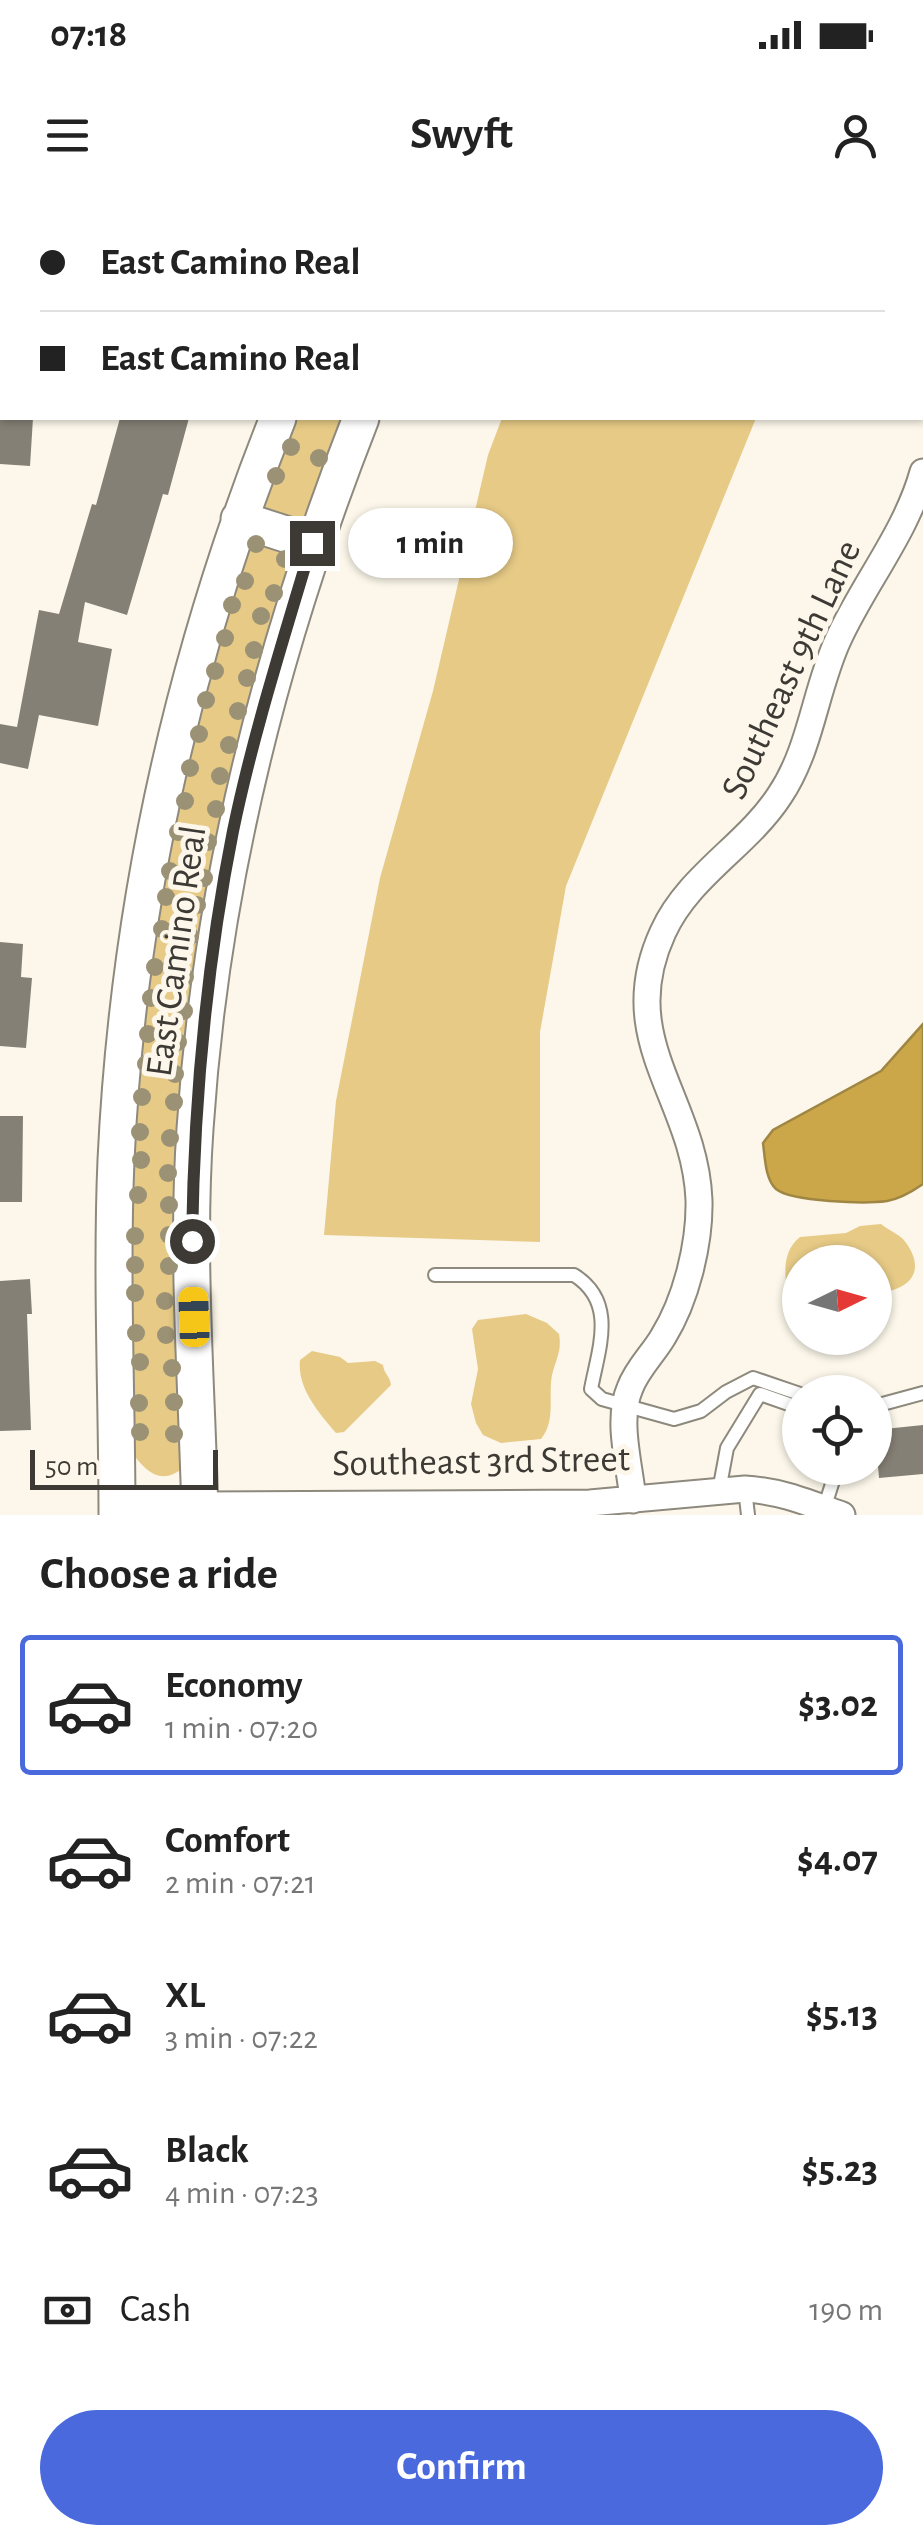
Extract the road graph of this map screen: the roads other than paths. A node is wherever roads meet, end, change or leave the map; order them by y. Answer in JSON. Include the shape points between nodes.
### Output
{"nodes":[{"id":1,"x":277,"y":420,"type":"edge"},
{"id":2,"x":360,"y":420,"type":"edge"},
{"id":3,"x":923,"y":472,"type":"edge"},
{"id":4,"x":239,"y":519,"type":"junction"},
{"id":5,"x":312,"y":543,"type":"junction"},
{"id":6,"x":435,"y":1275,"type":"dead end"},
{"id":7,"x":782,"y":1388,"type":"edge"},
{"id":8,"x":923,"y":1393,"type":"edge"},
{"id":9,"x":892,"y":1401,"type":"edge"},
{"id":10,"x":782,"y":1402,"type":"edge"},
{"id":11,"x":625,"y":1406,"type":"junction"},
{"id":12,"x":829,"y":1485,"type":"edge"},
{"id":13,"x":732,"y":1490,"type":"junction"},
{"id":14,"x":633,"y":1500,"type":"junction"},
{"id":15,"x":817,"y":1509,"type":"edge"},
{"id":16,"x":200,"y":1510,"type":"edge"},
{"id":17,"x":117,"y":1511,"type":"edge"},
{"id":18,"x":285,"y":1511,"type":"edge"},
{"id":19,"x":748,"y":1515,"type":"edge"}],
"edges":[{"from":1,"to":4,"type":"street","name":"East Camino Real"},
{"from":2,"to":5,"type":"street","name":"East Camino Real"},
{"from":3,"to":11,"type":"street","name":"Southeast 9th Lane","via":[[904,522],[836,644],[783,791],[758,827],[675,908],[650,964],[647,1023],[688,1140],[699,1201],[675,1313]]},
{"from":4,"to":5,"type":"street"},
{"from":4,"to":17,"type":"street","name":"East Camino Real","via":[[164,789],[130,991],[116,1161]]},
{"from":5,"to":16,"type":"street","name":"East Camino Real","via":[[234,831],[208,988],[193,1185]]},
{"from":6,"to":11,"type":"lane","via":[[574,1275],[592,1286],[602,1334],[591,1389]]},
{"from":7,"to":11,"type":"lane","via":[[753,1378],[701,1411],[674,1419]]},
{"from":8,"to":9,"type":"lane"},
{"from":10,"to":13,"type":"lane","via":[[760,1394],[727,1448]]},
{"from":11,"to":14,"type":"street"},
{"from":12,"to":15,"type":"lane"},
{"from":13,"to":14,"type":"street","name":"Southeast 3rd Street"},
{"from":13,"to":15,"type":"street","name":"Southeast 3rd Street","via":[[771,1490]]},
{"from":13,"to":19,"type":"lane"},
{"from":14,"to":18,"type":"street","name":"Southeast 3rd Street"},
{"from":16,"to":17,"type":"street","name":"Southeast 3rd Street"},
{"from":16,"to":18,"type":"street","name":"Southeast 3rd Street"}]}
